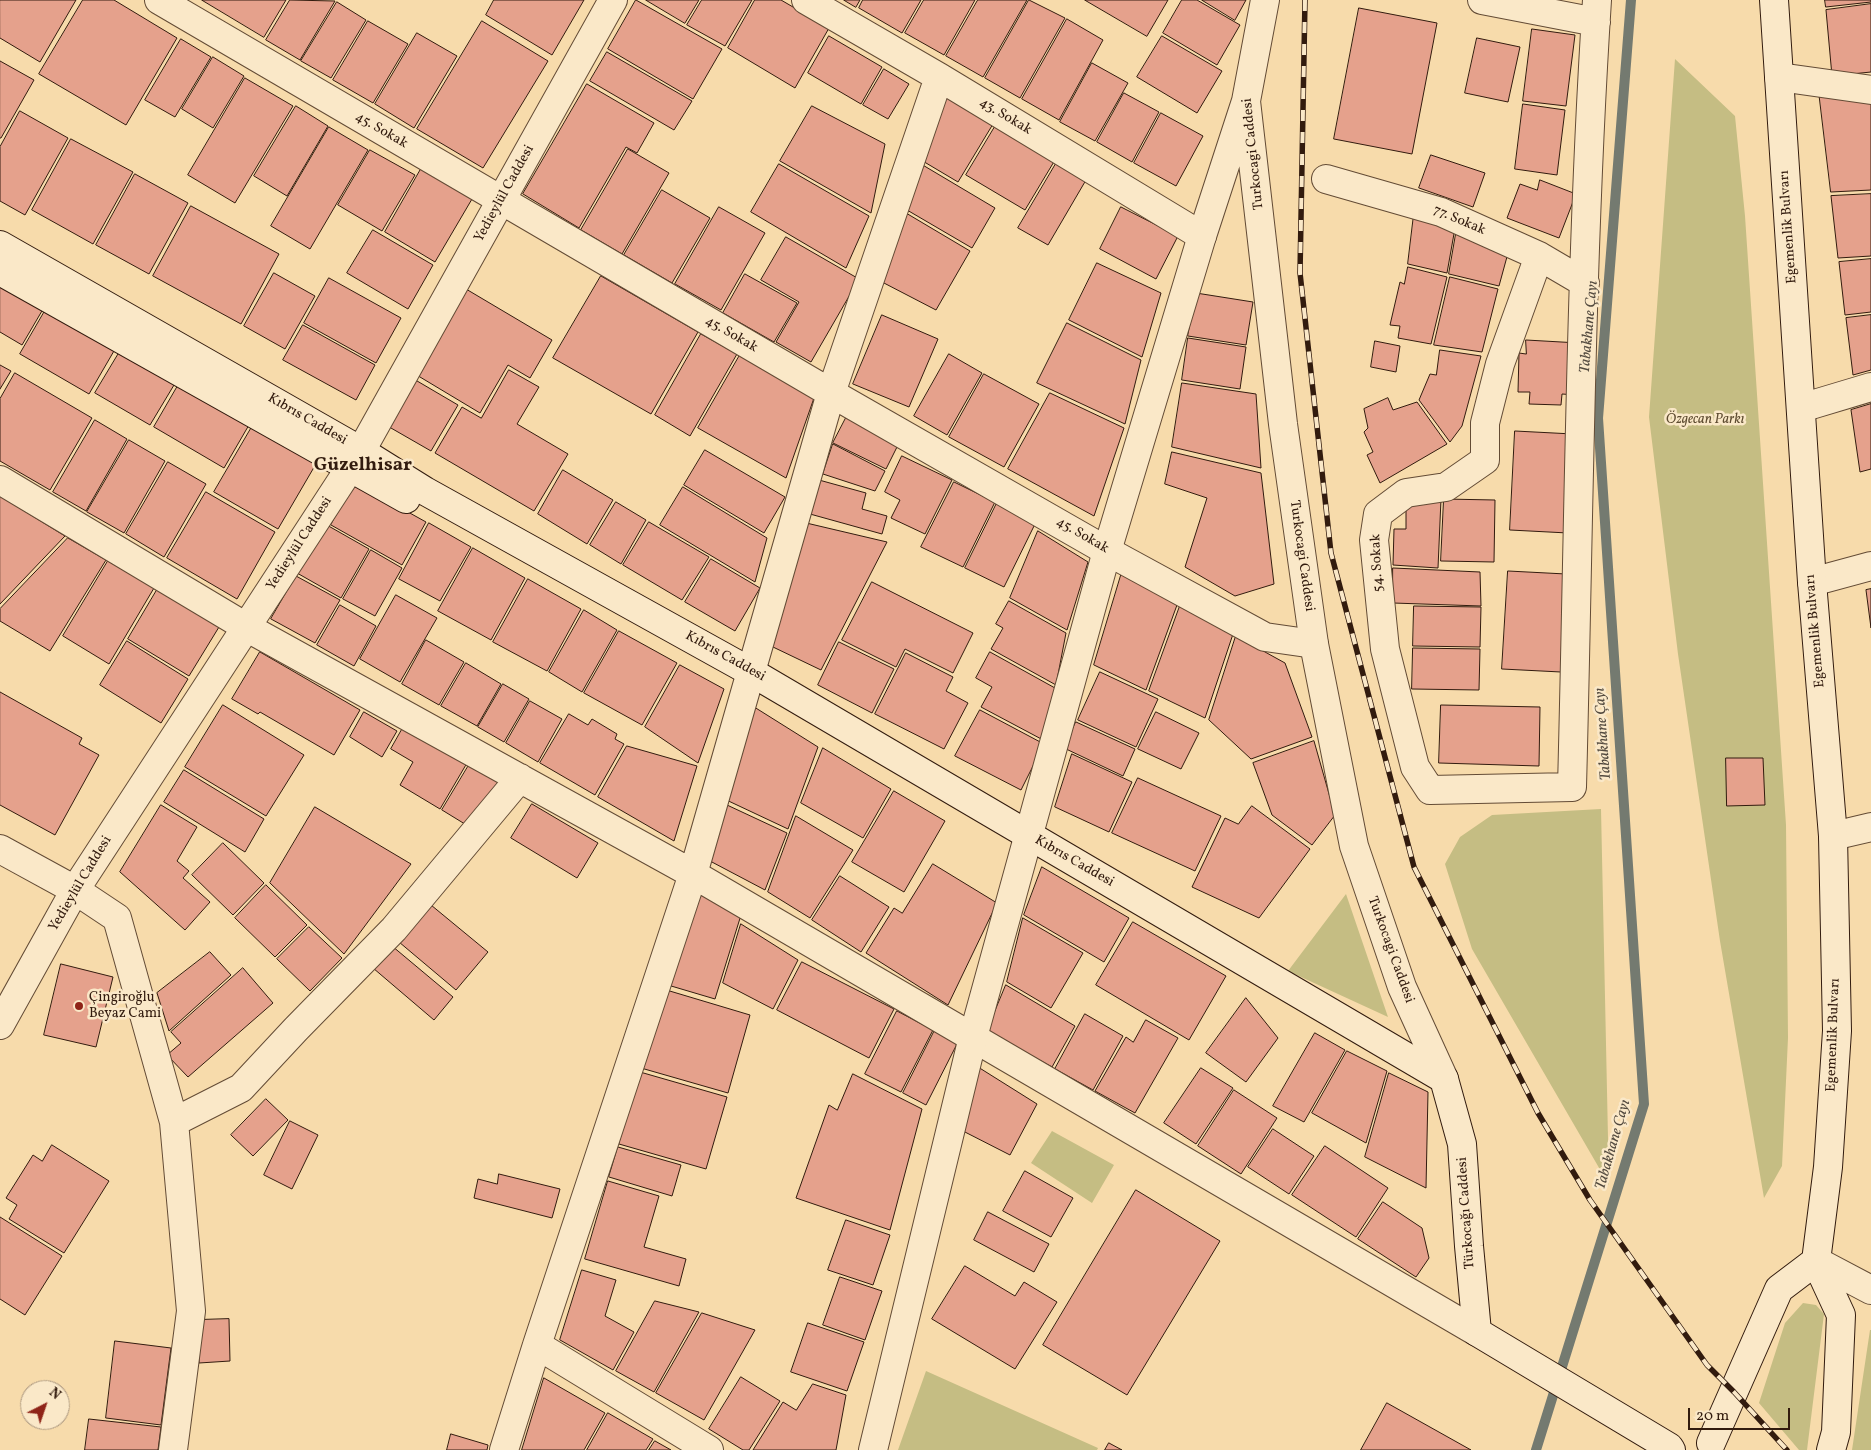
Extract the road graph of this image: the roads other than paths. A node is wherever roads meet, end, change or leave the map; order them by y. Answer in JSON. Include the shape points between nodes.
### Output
{"nodes":[{"id":1,"x":159,"y":0,"type":"edge"},
{"id":2,"x":614,"y":0,"type":"edge"},
{"id":3,"x":806,"y":0,"type":"edge"},
{"id":4,"x":1265,"y":0,"type":"edge"},
{"id":5,"x":1482,"y":0,"type":"edge"},
{"id":6,"x":1774,"y":0,"type":"edge"},
{"id":7,"x":1596,"y":11,"type":"edge"},
{"id":8,"x":939,"y":77,"type":"junction"},
{"id":9,"x":1778,"y":77,"type":"junction"},
{"id":10,"x":1871,"y":90,"type":"edge"},
{"id":11,"x":1246,"y":101,"type":"junction"},
{"id":12,"x":1326,"y":179,"type":"dead end"},
{"id":13,"x":501,"y":201,"type":"junction"},
{"id":14,"x":1202,"y":236,"type":"junction"},
{"id":15,"x":0,"y":245,"type":"edge"},
{"id":16,"x":1539,"y":256,"type":"junction"},
{"id":17,"x":0,"y":271,"type":"edge"},
{"id":18,"x":1585,"y":282,"type":"junction"},
{"id":19,"x":1871,"y":387,"type":"edge"},
{"id":20,"x":831,"y":393,"type":"junction"},
{"id":21,"x":1801,"y":408,"type":"junction"},
{"id":22,"x":355,"y":459,"type":"junction"},
{"id":23,"x":0,"y":480,"type":"edge"},
{"id":24,"x":1107,"y":551,"type":"junction"},
{"id":25,"x":1871,"y":566,"type":"edge"},
{"id":26,"x":1812,"y":582,"type":"junction"},
{"id":27,"x":246,"y":627,"type":"junction"},
{"id":28,"x":1314,"y":644,"type":"junction"},
{"id":29,"x":749,"y":681,"type":"junction"},
{"id":30,"x":520,"y":778,"type":"junction"},
{"id":31,"x":1871,"y":826,"type":"edge"},
{"id":32,"x":1833,"y":836,"type":"junction"},
{"id":33,"x":1028,"y":842,"type":"junction"},
{"id":34,"x":0,"y":849,"type":"edge"},
{"id":35,"x":693,"y":874,"type":"junction"},
{"id":36,"x":75,"y":890,"type":"junction"},
{"id":37,"x":0,"y":1025,"type":"edge"},
{"id":38,"x":973,"y":1038,"type":"junction"},
{"id":39,"x":1447,"y":1087,"type":"junction"},
{"id":40,"x":174,"y":1122,"type":"junction"},
{"id":41,"x":1816,"y":1261,"type":"junction"},
{"id":42,"x":1871,"y":1290,"type":"edge"},
{"id":43,"x":1477,"y":1332,"type":"junction"},
{"id":44,"x":537,"y":1345,"type":"junction"},
{"id":45,"x":1665,"y":1445,"type":"edge"},
{"id":46,"x":1711,"y":1448,"type":"edge"},
{"id":47,"x":173,"y":1450,"type":"edge"},
{"id":48,"x":504,"y":1450,"type":"edge"},
{"id":49,"x":709,"y":1450,"type":"edge"},
{"id":50,"x":873,"y":1450,"type":"edge"},
{"id":51,"x":1831,"y":1450,"type":"edge"}],
"edges":[{"from":1,"to":13,"type":"street","name":"45. Sokak"},
{"from":2,"to":13,"type":"street","name":"Yedieylül Caddesi"},
{"from":3,"to":8,"type":"street","name":"43. Sokak"},
{"from":4,"to":11,"type":"street","name":"Turkocagi Caddesi"},
{"from":5,"to":7,"type":"street"},
{"from":6,"to":9,"type":"street","name":"Egemenlik Bulvarı"},
{"from":7,"to":18,"type":"street"},
{"from":8,"to":14,"type":"street","name":"43. Sokak"},
{"from":8,"to":20,"type":"street"},
{"from":9,"to":10,"type":"street"},
{"from":9,"to":21,"type":"street","name":"Egemenlik Bulvarı"},
{"from":11,"to":14,"type":"street"},
{"from":11,"to":28,"type":"street","name":"Turkocagi Caddesi","via":[[1283,424]]},
{"from":12,"to":16,"type":"street","name":"77. Sokak","via":[[1441,212]]},
{"from":13,"to":20,"type":"street","name":"45. Sokak"},
{"from":13,"to":22,"type":"street","name":"Yedieylül Caddesi"},
{"from":14,"to":24,"type":"street"},
{"from":15,"to":22,"type":"street","name":"Kıbrıs Caddesi"},
{"from":16,"to":18,"type":"street","name":"77. Sokak"},
{"from":16,"to":18,"type":"street","name":"54. Sokak","via":[[1497,372],[1485,423],[1485,460],[1446,487],[1406,492],[1378,514],[1374,540],[1384,649],[1415,767],[1430,790],[1572,787]]},
{"from":17,"to":22,"type":"street","name":"Kıbrıs Caddesi"},
{"from":19,"to":21,"type":"street"},
{"from":20,"to":24,"type":"street","name":"45. Sokak"},
{"from":20,"to":29,"type":"street"},
{"from":21,"to":26,"type":"street","name":"Egemenlik Bulvarı"},
{"from":22,"to":27,"type":"street","name":"Yedieylül Caddesi"},
{"from":22,"to":29,"type":"street","name":"Kıbrıs Caddesi"},
{"from":23,"to":27,"type":"street"},
{"from":24,"to":28,"type":"street","name":"45. Sokak","via":[[1265,637]]},
{"from":24,"to":33,"type":"street"},
{"from":25,"to":26,"type":"street"},
{"from":26,"to":32,"type":"street","name":"Egemenlik Bulvarı"},
{"from":27,"to":30,"type":"street"},
{"from":27,"to":36,"type":"street","name":"Yedieylül Caddesi"},
{"from":28,"to":39,"type":"street","name":"Turkocagi Caddesi","via":[[1354,846],[1402,987]]},
{"from":29,"to":33,"type":"street","name":"Kıbrıs Caddesi"},
{"from":29,"to":35,"type":"street"},
{"from":30,"to":35,"type":"street"},
{"from":30,"to":40,"type":"street","via":[[394,929],[241,1088]]},
{"from":31,"to":32,"type":"street"},
{"from":32,"to":41,"type":"street","name":"Egemenlik Bulvarı","via":[[1837,1031],[1828,1167]]},
{"from":33,"to":38,"type":"street"},
{"from":33,"to":39,"type":"street","name":"Kıbrıs Caddesi"},
{"from":34,"to":36,"type":"street"},
{"from":35,"to":38,"type":"street"},
{"from":35,"to":44,"type":"street"},
{"from":36,"to":37,"type":"street","name":"Yedieylül Caddesi"},
{"from":36,"to":40,"type":"street","via":[[117,918]]},
{"from":38,"to":43,"type":"street"},
{"from":38,"to":50,"type":"street"},
{"from":39,"to":43,"type":"street","name":"Türkocağı Caddesi","via":[[1462,1144]]},
{"from":40,"to":47,"type":"street","via":[[192,1311]]},
{"from":41,"to":42,"type":"street"},
{"from":41,"to":46,"type":"street","via":[[1779,1289]]},
{"from":41,"to":51,"type":"street","via":[[1841,1315],[1836,1432]]},
{"from":43,"to":45,"type":"street"},
{"from":44,"to":48,"type":"street"},
{"from":44,"to":49,"type":"street"},
{"from":45,"to":46,"type":"street"}]}
